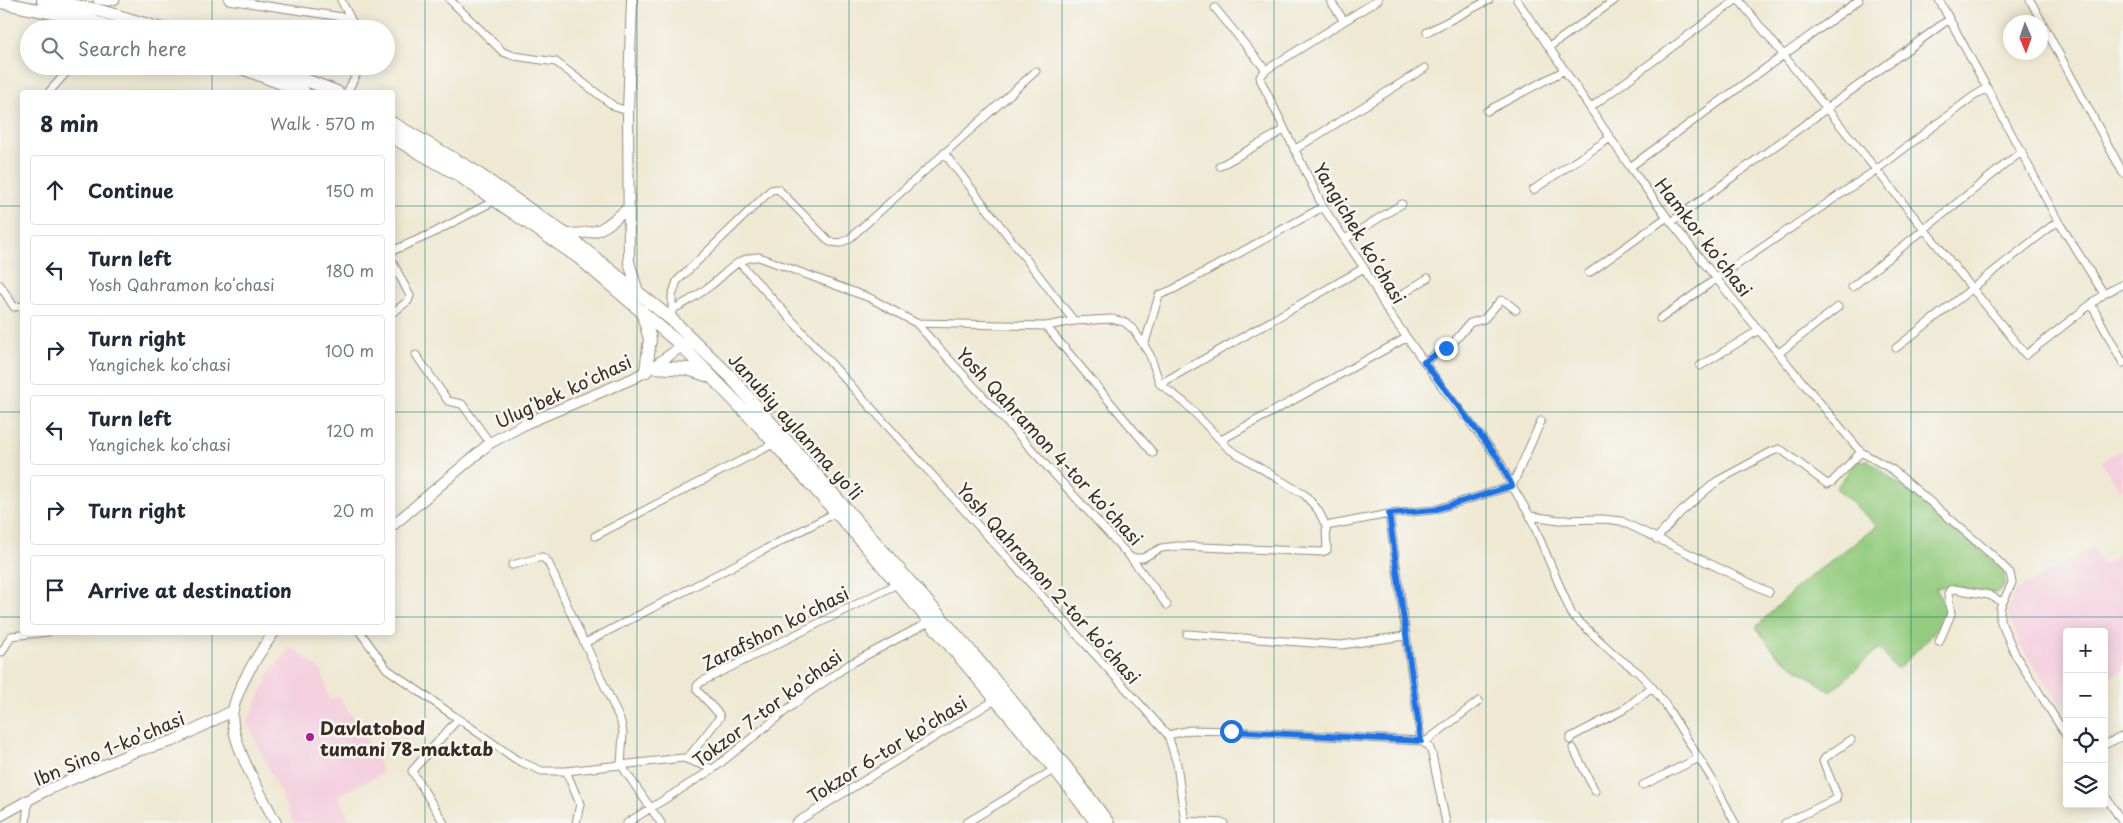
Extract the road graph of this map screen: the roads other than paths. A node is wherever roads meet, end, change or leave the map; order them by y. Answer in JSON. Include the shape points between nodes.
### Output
{"nodes":[{"id":1,"x":43,"y":0,"type":"edge"},
{"id":2,"x":97,"y":0,"type":"edge"},
{"id":3,"x":116,"y":0,"type":"edge"},
{"id":4,"x":228,"y":0,"type":"edge"},
{"id":5,"x":341,"y":0,"type":"edge"},
{"id":6,"x":450,"y":0,"type":"edge"},
{"id":7,"x":632,"y":0,"type":"edge"},
{"id":8,"x":1330,"y":0,"type":"edge"},
{"id":9,"x":1378,"y":0,"type":"edge"},
{"id":10,"x":1489,"y":0,"type":"edge"},
{"id":11,"x":1517,"y":0,"type":"edge"},
{"id":12,"x":1615,"y":0,"type":"edge"},
{"id":13,"x":1738,"y":0,"type":"edge"},
{"id":14,"x":1859,"y":0,"type":"edge"},
{"id":15,"x":1939,"y":0,"type":"edge"},
{"id":16,"x":2030,"y":0,"type":"edge"},
{"id":17,"x":0,"y":2,"type":"edge"},
{"id":18,"x":1215,"y":8,"type":"dead end"},
{"id":19,"x":349,"y":18,"type":"joint"},
{"id":20,"x":86,"y":20,"type":"edge"},
{"id":21,"x":131,"y":20,"type":"edge"},
{"id":22,"x":1948,"y":20,"type":"junction"},
{"id":23,"x":1344,"y":21,"type":"junction"},
{"id":24,"x":1427,"y":32,"type":"dead end"},
{"id":25,"x":1548,"y":47,"type":"junction"},
{"id":26,"x":1783,"y":54,"type":"junction"},
{"id":27,"x":1425,"y":68,"type":"dead end"},
{"id":28,"x":1266,"y":70,"type":"junction"},
{"id":29,"x":1564,"y":70,"type":"junction"},
{"id":30,"x":1036,"y":71,"type":"dead end"},
{"id":31,"x":64,"y":75,"type":"edge"},
{"id":32,"x":260,"y":75,"type":"edge"},
{"id":33,"x":293,"y":75,"type":"edge"},
{"id":34,"x":357,"y":75,"type":"edge"},
{"id":35,"x":1987,"y":88,"type":"junction"},
{"id":36,"x":51,"y":90,"type":"edge"},
{"id":37,"x":299,"y":90,"type":"edge"},
{"id":38,"x":332,"y":90,"type":"edge"},
{"id":39,"x":348,"y":90,"type":"edge"},
{"id":40,"x":1590,"y":108,"type":"junction"},
{"id":41,"x":1826,"y":109,"type":"junction"},
{"id":42,"x":628,"y":111,"type":"junction"},
{"id":43,"x":1487,"y":111,"type":"dead end"},
{"id":44,"x":395,"y":125,"type":"edge"},
{"id":45,"x":1284,"y":130,"type":"junction"},
{"id":46,"x":1610,"y":138,"type":"junction"},
{"id":47,"x":395,"y":139,"type":"edge"},
{"id":48,"x":1294,"y":150,"type":"junction"},
{"id":49,"x":2022,"y":151,"type":"junction"},
{"id":50,"x":944,"y":153,"type":"junction"},
{"id":51,"x":1220,"y":166,"type":"dead end"},
{"id":52,"x":1630,"y":166,"type":"junction"},
{"id":53,"x":1876,"y":170,"type":"junction"},
{"id":54,"x":2123,"y":173,"type":"edge"},
{"id":55,"x":1533,"y":190,"type":"dead end"},
{"id":56,"x":494,"y":201,"type":"junction"},
{"id":57,"x":1402,"y":204,"type":"dead end"},
{"id":58,"x":1323,"y":207,"type":"junction"},
{"id":59,"x":628,"y":208,"type":"junction"},
{"id":60,"x":1669,"y":219,"type":"junction"},
{"id":61,"x":2058,"y":222,"type":"junction"},
{"id":62,"x":1924,"y":230,"type":"junction"},
{"id":63,"x":565,"y":234,"type":"junction"},
{"id":64,"x":1345,"y":239,"type":"junction"},
{"id":65,"x":395,"y":250,"type":"edge"},
{"id":66,"x":739,"y":262,"type":"junction"},
{"id":67,"x":395,"y":267,"type":"edge"},
{"id":68,"x":1364,"y":268,"type":"junction"},
{"id":69,"x":1589,"y":274,"type":"dead end"},
{"id":70,"x":1428,"y":278,"type":"dead end"},
{"id":71,"x":1716,"y":279,"type":"junction"},
{"id":72,"x":2123,"y":284,"type":"edge"},
{"id":73,"x":0,"y":285,"type":"edge"},
{"id":74,"x":1852,"y":287,"type":"dead end"},
{"id":75,"x":1972,"y":288,"type":"junction"},
{"id":76,"x":638,"y":292,"type":"junction"},
{"id":77,"x":2104,"y":294,"type":"junction"},
{"id":78,"x":1385,"y":304,"type":"junction"},
{"id":79,"x":2090,"y":304,"type":"junction"},
{"id":80,"x":20,"y":306,"type":"edge"},
{"id":81,"x":1838,"y":307,"type":"dead end"},
{"id":82,"x":1516,"y":310,"type":"dead end"},
{"id":83,"x":395,"y":311,"type":"dead end"},
{"id":84,"x":642,"y":311,"type":"junction"},
{"id":85,"x":672,"y":314,"type":"junction"},
{"id":86,"x":1660,"y":319,"type":"dead end"},
{"id":87,"x":1074,"y":321,"type":"junction"},
{"id":88,"x":916,"y":324,"type":"junction"},
{"id":89,"x":1046,"y":326,"type":"junction"},
{"id":90,"x":1759,"y":330,"type":"junction"},
{"id":91,"x":1406,"y":338,"type":"junction"},
{"id":92,"x":682,"y":346,"type":"junction"},
{"id":93,"x":1144,"y":346,"type":"junction"},
{"id":94,"x":1896,"y":348,"type":"dead end"},
{"id":95,"x":1779,"y":353,"type":"junction"},
{"id":96,"x":416,"y":355,"type":"dead end"},
{"id":97,"x":1424,"y":362,"type":"junction"},
{"id":98,"x":2123,"y":363,"type":"edge"},
{"id":99,"x":1700,"y":366,"type":"dead end"},
{"id":100,"x":649,"y":369,"type":"junction"},
{"id":101,"x":712,"y":377,"type":"junction"},
{"id":102,"x":1160,"y":384,"type":"junction"},
{"id":103,"x":1541,"y":421,"type":"dead end"},
{"id":104,"x":1221,"y":440,"type":"junction"},
{"id":105,"x":490,"y":442,"type":"junction"},
{"id":106,"x":773,"y":444,"type":"junction"},
{"id":107,"x":1861,"y":452,"type":"junction"},
{"id":108,"x":1153,"y":453,"type":"dead end"},
{"id":109,"x":1512,"y":486,"type":"junction"},
{"id":110,"x":835,"y":513,"type":"junction"},
{"id":111,"x":1389,"y":514,"type":"junction"},
{"id":112,"x":1530,"y":516,"type":"junction"},
{"id":113,"x":395,"y":523,"type":"edge"},
{"id":114,"x":1326,"y":526,"type":"junction"},
{"id":115,"x":595,"y":536,"type":"dead end"},
{"id":116,"x":1656,"y":539,"type":"junction"},
{"id":117,"x":1131,"y":558,"type":"junction"},
{"id":118,"x":512,"y":565,"type":"dead end"},
{"id":119,"x":897,"y":584,"type":"junction"},
{"id":120,"x":1768,"y":592,"type":"dead end"},
{"id":121,"x":2002,"y":602,"type":"junction"},
{"id":122,"x":1167,"y":605,"type":"dead end"},
{"id":123,"x":929,"y":622,"type":"junction"},
{"id":124,"x":1187,"y":634,"type":"dead end"},
{"id":125,"x":20,"y":635,"type":"edge"},
{"id":126,"x":272,"y":635,"type":"edge"},
{"id":127,"x":362,"y":635,"type":"edge"},
{"id":128,"x":1406,"y":636,"type":"junction"},
{"id":129,"x":1939,"y":642,"type":"dead end"},
{"id":130,"x":585,"y":643,"type":"junction"},
{"id":131,"x":0,"y":652,"type":"edge"},
{"id":132,"x":1652,"y":687,"type":"junction"},
{"id":133,"x":995,"y":700,"type":"junction"},
{"id":134,"x":1479,"y":701,"type":"dead end"},
{"id":135,"x":232,"y":711,"type":"junction"},
{"id":136,"x":458,"y":719,"type":"junction"},
{"id":137,"x":2063,"y":731,"type":"edge"},
{"id":138,"x":1168,"y":735,"type":"junction"},
{"id":139,"x":2123,"y":736,"type":"edge"},
{"id":140,"x":1570,"y":740,"type":"dead end"},
{"id":141,"x":1851,"y":740,"type":"dead end"},
{"id":142,"x":1423,"y":741,"type":"junction"},
{"id":143,"x":2108,"y":743,"type":"edge"},
{"id":144,"x":1573,"y":748,"type":"dead end"},
{"id":145,"x":1699,"y":758,"type":"junction"},
{"id":146,"x":687,"y":759,"type":"junction"},
{"id":147,"x":621,"y":765,"type":"junction"},
{"id":148,"x":713,"y":769,"type":"junction"},
{"id":149,"x":1055,"y":769,"type":"junction"},
{"id":150,"x":566,"y":771,"type":"junction"},
{"id":151,"x":1643,"y":785,"type":"dead end"},
{"id":152,"x":1596,"y":791,"type":"dead end"},
{"id":153,"x":2108,"y":800,"type":"edge"},
{"id":154,"x":28,"y":801,"type":"junction"},
{"id":155,"x":651,"y":807,"type":"junction"},
{"id":156,"x":0,"y":816,"type":"edge"},
{"id":157,"x":1185,"y":822,"type":"edge"},
{"id":158,"x":26,"y":823,"type":"edge"},
{"id":159,"x":276,"y":823,"type":"edge"},
{"id":160,"x":444,"y":823,"type":"edge"},
{"id":161,"x":576,"y":823,"type":"edge"},
{"id":162,"x":627,"y":823,"type":"edge"},
{"id":163,"x":661,"y":823,"type":"edge"},
{"id":164,"x":795,"y":823,"type":"edge"},
{"id":165,"x":966,"y":823,"type":"edge"},
{"id":166,"x":1097,"y":823,"type":"edge"},
{"id":167,"x":1108,"y":823,"type":"edge"},
{"id":168,"x":1224,"y":823,"type":"edge"},
{"id":169,"x":1446,"y":823,"type":"edge"},
{"id":170,"x":1735,"y":823,"type":"edge"},
{"id":171,"x":1785,"y":823,"type":"edge"},
{"id":172,"x":2123,"y":823,"type":"edge"}],
"edges":[{"from":1,"to":21,"type":"highway"},
{"from":2,"to":3,"type":"street"},
{"from":4,"to":19,"type":"street"},
{"from":5,"to":19,"type":"street"},
{"from":6,"to":42,"type":"street","via":[[503,52],[556,62],[615,108]]},
{"from":7,"to":42,"type":"street"},
{"from":8,"to":23,"type":"street"},
{"from":9,"to":23,"type":"street"},
{"from":10,"to":24,"type":"street"},
{"from":11,"to":25,"type":"street","name":"Hamkor koʻchasi"},
{"from":12,"to":25,"type":"street"},
{"from":13,"to":26,"type":"street"},
{"from":13,"to":40,"type":"street"},
{"from":14,"to":26,"type":"street"},
{"from":15,"to":22,"type":"street"},
{"from":16,"to":54,"type":"street"},
{"from":17,"to":20,"type":"highway"},
{"from":18,"to":28,"type":"street"},
{"from":22,"to":35,"type":"street"},
{"from":22,"to":41,"type":"street"},
{"from":23,"to":28,"type":"street"},
{"from":25,"to":29,"type":"street","name":"Hamkor koʻchasi"},
{"from":26,"to":41,"type":"street"},
{"from":26,"to":52,"type":"street"},
{"from":27,"to":48,"type":"street"},
{"from":28,"to":45,"type":"street","name":"Yangichek koʻchasi","via":[[1260,77],[1261,81]]},
{"from":29,"to":40,"type":"street","name":"Hamkor koʻchasi"},
{"from":29,"to":43,"type":"street"},
{"from":30,"to":50,"type":"street"},
{"from":31,"to":36,"type":"street"},
{"from":32,"to":37,"type":"highway"},
{"from":33,"to":38,"type":"highway"},
{"from":34,"to":39,"type":"street"},
{"from":35,"to":49,"type":"street"},
{"from":35,"to":53,"type":"street"},
{"from":40,"to":46,"type":"street","name":"Hamkor koʻchasi"},
{"from":41,"to":53,"type":"street"},
{"from":41,"to":60,"type":"street"},
{"from":42,"to":59,"type":"street"},
{"from":44,"to":63,"type":"highway","name":"Janubiy aylanma yoʻli","via":[[472,169]]},
{"from":45,"to":48,"type":"street","name":"Yangichek koʻchasi"},
{"from":45,"to":51,"type":"street"},
{"from":46,"to":52,"type":"street","name":"Hamkor koʻchasi"},
{"from":46,"to":55,"type":"street"},
{"from":47,"to":56,"type":"highway","name":"Janubiy aylanma yoʻli","via":[[457,174]]},
{"from":48,"to":58,"type":"street","name":"Yangichek koʻchasi"},
{"from":49,"to":61,"type":"street"},
{"from":49,"to":62,"type":"street"},
{"from":50,"to":85,"type":"street","via":[[849,239],[840,243],[830,242],[778,189],[770,190],[677,281],[672,296]]},
{"from":50,"to":87,"type":"street"},
{"from":52,"to":60,"type":"street","name":"Hamkor koʻchasi"},
{"from":53,"to":62,"type":"street"},
{"from":53,"to":71,"type":"street"},
{"from":56,"to":65,"type":"street"},
{"from":56,"to":84,"type":"highway","name":"Janubiy aylanma yoʻli","via":[[578,257]]},
{"from":57,"to":64,"type":"street"},
{"from":58,"to":64,"type":"street","name":"Yangichek koʻchasi"},
{"from":58,"to":93,"type":"street","via":[[1158,295]]},
{"from":59,"to":63,"type":"street","via":[[605,228],[586,234]]},
{"from":59,"to":76,"type":"street","via":[[629,262]]},
{"from":60,"to":69,"type":"street"},
{"from":60,"to":71,"type":"street","name":"Hamkor koʻchasi"},
{"from":61,"to":75,"type":"street"},
{"from":61,"to":77,"type":"street"},
{"from":62,"to":74,"type":"street"},
{"from":62,"to":75,"type":"street"},
{"from":63,"to":76,"type":"highway","name":"Janubiy aylanma yoʻli"},
{"from":64,"to":68,"type":"street","name":"Yangichek koʻchasi"},
{"from":66,"to":85,"type":"street"},
{"from":66,"to":88,"type":"street","via":[[759,257],[870,298]]},
{"from":66,"to":138,"type":"street","name":"Yosh Qahramon 2-tor koʼchasi"},
{"from":67,"to":83,"type":"street","via":[[410,296]]},
{"from":68,"to":78,"type":"street","name":"Yangichek koʻchasi"},
{"from":68,"to":102,"type":"street"},
{"from":70,"to":78,"type":"street"},
{"from":71,"to":86,"type":"street"},
{"from":71,"to":90,"type":"street","name":"Hamkor koʻchasi"},
{"from":72,"to":77,"type":"street"},
{"from":73,"to":80,"type":"street","via":[[11,304]]},
{"from":75,"to":79,"type":"street","via":[[2026,355]]},
{"from":75,"to":94,"type":"street"},
{"from":76,"to":85,"type":"highway","name":"Janubiy aylanma yoʻli"},
{"from":77,"to":79,"type":"street"},
{"from":78,"to":91,"type":"street","name":"Yangichek koʻchasi"},
{"from":79,"to":98,"type":"street"},
{"from":81,"to":95,"type":"street"},
{"from":82,"to":97,"type":"street","via":[[1501,300],[1484,319],[1470,323],[1453,343]]},
{"from":84,"to":92,"type":"highway","name":"Janubiy aylanma yoʻli"},
{"from":84,"to":100,"type":"highway","via":[[650,339]]},
{"from":85,"to":167,"type":"highway","name":"Janubiy aylanma yoʻli","via":[[971,652]]},
{"from":87,"to":89,"type":"street"},
{"from":87,"to":93,"type":"street","via":[[1117,320],[1134,330]]},
{"from":88,"to":89,"type":"street"},
{"from":88,"to":117,"type":"street","name":"Yosh Qahramon 4-tor koʼchasi"},
{"from":89,"to":108,"type":"street"},
{"from":90,"to":95,"type":"street","name":"Hamkor koʻchasi"},
{"from":90,"to":99,"type":"street"},
{"from":91,"to":97,"type":"street","name":"Yangichek koʻchasi"},
{"from":91,"to":104,"type":"street"},
{"from":92,"to":100,"type":"street","name":"Ulugʻbek koʻchasi"},
{"from":92,"to":101,"type":"highway","name":"Janubiy aylanma yoʻli"},
{"from":93,"to":102,"type":"street"},
{"from":95,"to":107,"type":"street","name":"Hamkor koʻchasi"},
{"from":96,"to":105,"type":"street","via":[[448,401],[462,404]]},
{"from":97,"to":109,"type":"street","name":"Yangichek koʻchasi","via":[[1498,458]]},
{"from":100,"to":101,"type":"highway","via":[[688,369]]},
{"from":100,"to":105,"type":"street","name":"Ulugʻbek koʻchasi"},
{"from":101,"to":106,"type":"highway","name":"Janubiy aylanma yoʻli"},
{"from":102,"to":104,"type":"street"},
{"from":103,"to":109,"type":"street"},
{"from":104,"to":114,"type":"street","via":[[1245,460],[1305,495]]},
{"from":105,"to":113,"type":"street","name":"Ulugʻbek koʻchasi"},
{"from":106,"to":110,"type":"highway","name":"Janubiy aylanma yoʻli"},
{"from":106,"to":115,"type":"street"},
{"from":107,"to":116,"type":"street","via":[[1832,482],[1826,484],[1783,451],[1771,452],[1717,481]]},
{"from":107,"to":121,"type":"street","name":"Hamkor koʻchasi","via":[[1893,470],[2010,573],[2012,583]]},
{"from":109,"to":111,"type":"street","via":[[1434,510]]},
{"from":109,"to":112,"type":"street","name":"Yangichek koʻchasi"},
{"from":110,"to":119,"type":"highway","name":"Janubiy aylanma yoʻli"},
{"from":110,"to":130,"type":"street"},
{"from":111,"to":114,"type":"street"},
{"from":111,"to":128,"type":"street"},
{"from":112,"to":116,"type":"street","via":[[1621,521]]},
{"from":112,"to":132,"type":"street","name":"Yangichek koʻchasi","via":[[1572,615]]},
{"from":114,"to":117,"type":"street","name":"Yosh Qahramon 4-tor koʼchasi","via":[[1328,548],[1322,552],[1178,546],[1161,548],[1142,558]]},
{"from":116,"to":120,"type":"street"},
{"from":117,"to":122,"type":"street"},
{"from":118,"to":130,"type":"street","via":[[542,557],[548,562]]},
{"from":119,"to":123,"type":"highway","name":"Janubiy aylanma yoʻli"},
{"from":119,"to":146,"type":"street","name":"Zarafshon koʻchasi","via":[[702,682],[697,690],[720,717]]},
{"from":121,"to":129,"type":"street","via":[[1989,595],[1950,590],[1951,614]]},
{"from":121,"to":137,"type":"street","via":[[2000,620],[2016,656]]},
{"from":123,"to":133,"type":"highway","name":"Janubiy aylanma yoʻli"},
{"from":123,"to":148,"type":"street","name":"Tokzor 7-tor koʼchasi","via":[[850,664],[808,693]]},
{"from":124,"to":128,"type":"street","via":[[1341,646]]},
{"from":125,"to":131,"type":"street","via":[[11,636]]},
{"from":126,"to":135,"type":"street","via":[[243,684]]},
{"from":127,"to":136,"type":"street","via":[[387,669]]},
{"from":128,"to":142,"type":"street"},
{"from":130,"to":147,"type":"street","via":[[621,722]]},
{"from":132,"to":140,"type":"street","via":[[1623,710]]},
{"from":132,"to":145,"type":"street","name":"Yangichek koʻchasi"},
{"from":133,"to":149,"type":"highway","name":"Janubiy aylanma yoʻli"},
{"from":133,"to":164,"type":"street","name":"Tokzor 6-tor koʼchasi"},
{"from":134,"to":142,"type":"street"},
{"from":135,"to":154,"type":"street","name":"Ibn Sino 1-koʼchasi","via":[[173,741],[134,752]]},
{"from":135,"to":159,"type":"street","via":[[239,746]]},
{"from":136,"to":150,"type":"street","via":[[529,767]]},
{"from":136,"to":160,"type":"street","via":[[412,771]]},
{"from":138,"to":142,"type":"street","via":[[1190,730]]},
{"from":138,"to":157,"type":"street","via":[[1177,764]]},
{"from":139,"to":143,"type":"street"},
{"from":141,"to":171,"type":"street","via":[[1823,761],[1836,799]]},
{"from":142,"to":169,"type":"street","via":[[1430,746]]},
{"from":144,"to":152,"type":"street"},
{"from":145,"to":151,"type":"street"},
{"from":145,"to":170,"type":"street","name":"Yangichek koʻchasi"},
{"from":146,"to":147,"type":"street"},
{"from":146,"to":148,"type":"street"},
{"from":147,"to":150,"type":"street"},
{"from":147,"to":155,"type":"street"},
{"from":148,"to":155,"type":"street","name":"Tokzor 7-tor koʼchasi"},
{"from":149,"to":165,"type":"street"},
{"from":149,"to":166,"type":"highway","name":"Janubiy aylanma yoʻli"},
{"from":150,"to":161,"type":"street","via":[[580,804]]},
{"from":153,"to":172,"type":"street"},
{"from":154,"to":156,"type":"street","name":"Ibn Sino 1-koʼchasi"},
{"from":154,"to":158,"type":"street"},
{"from":155,"to":162,"type":"street","name":"Tokzor 7-tor koʼchasi"},
{"from":155,"to":163,"type":"street"},
{"from":157,"to":168,"type":"street"}]}
